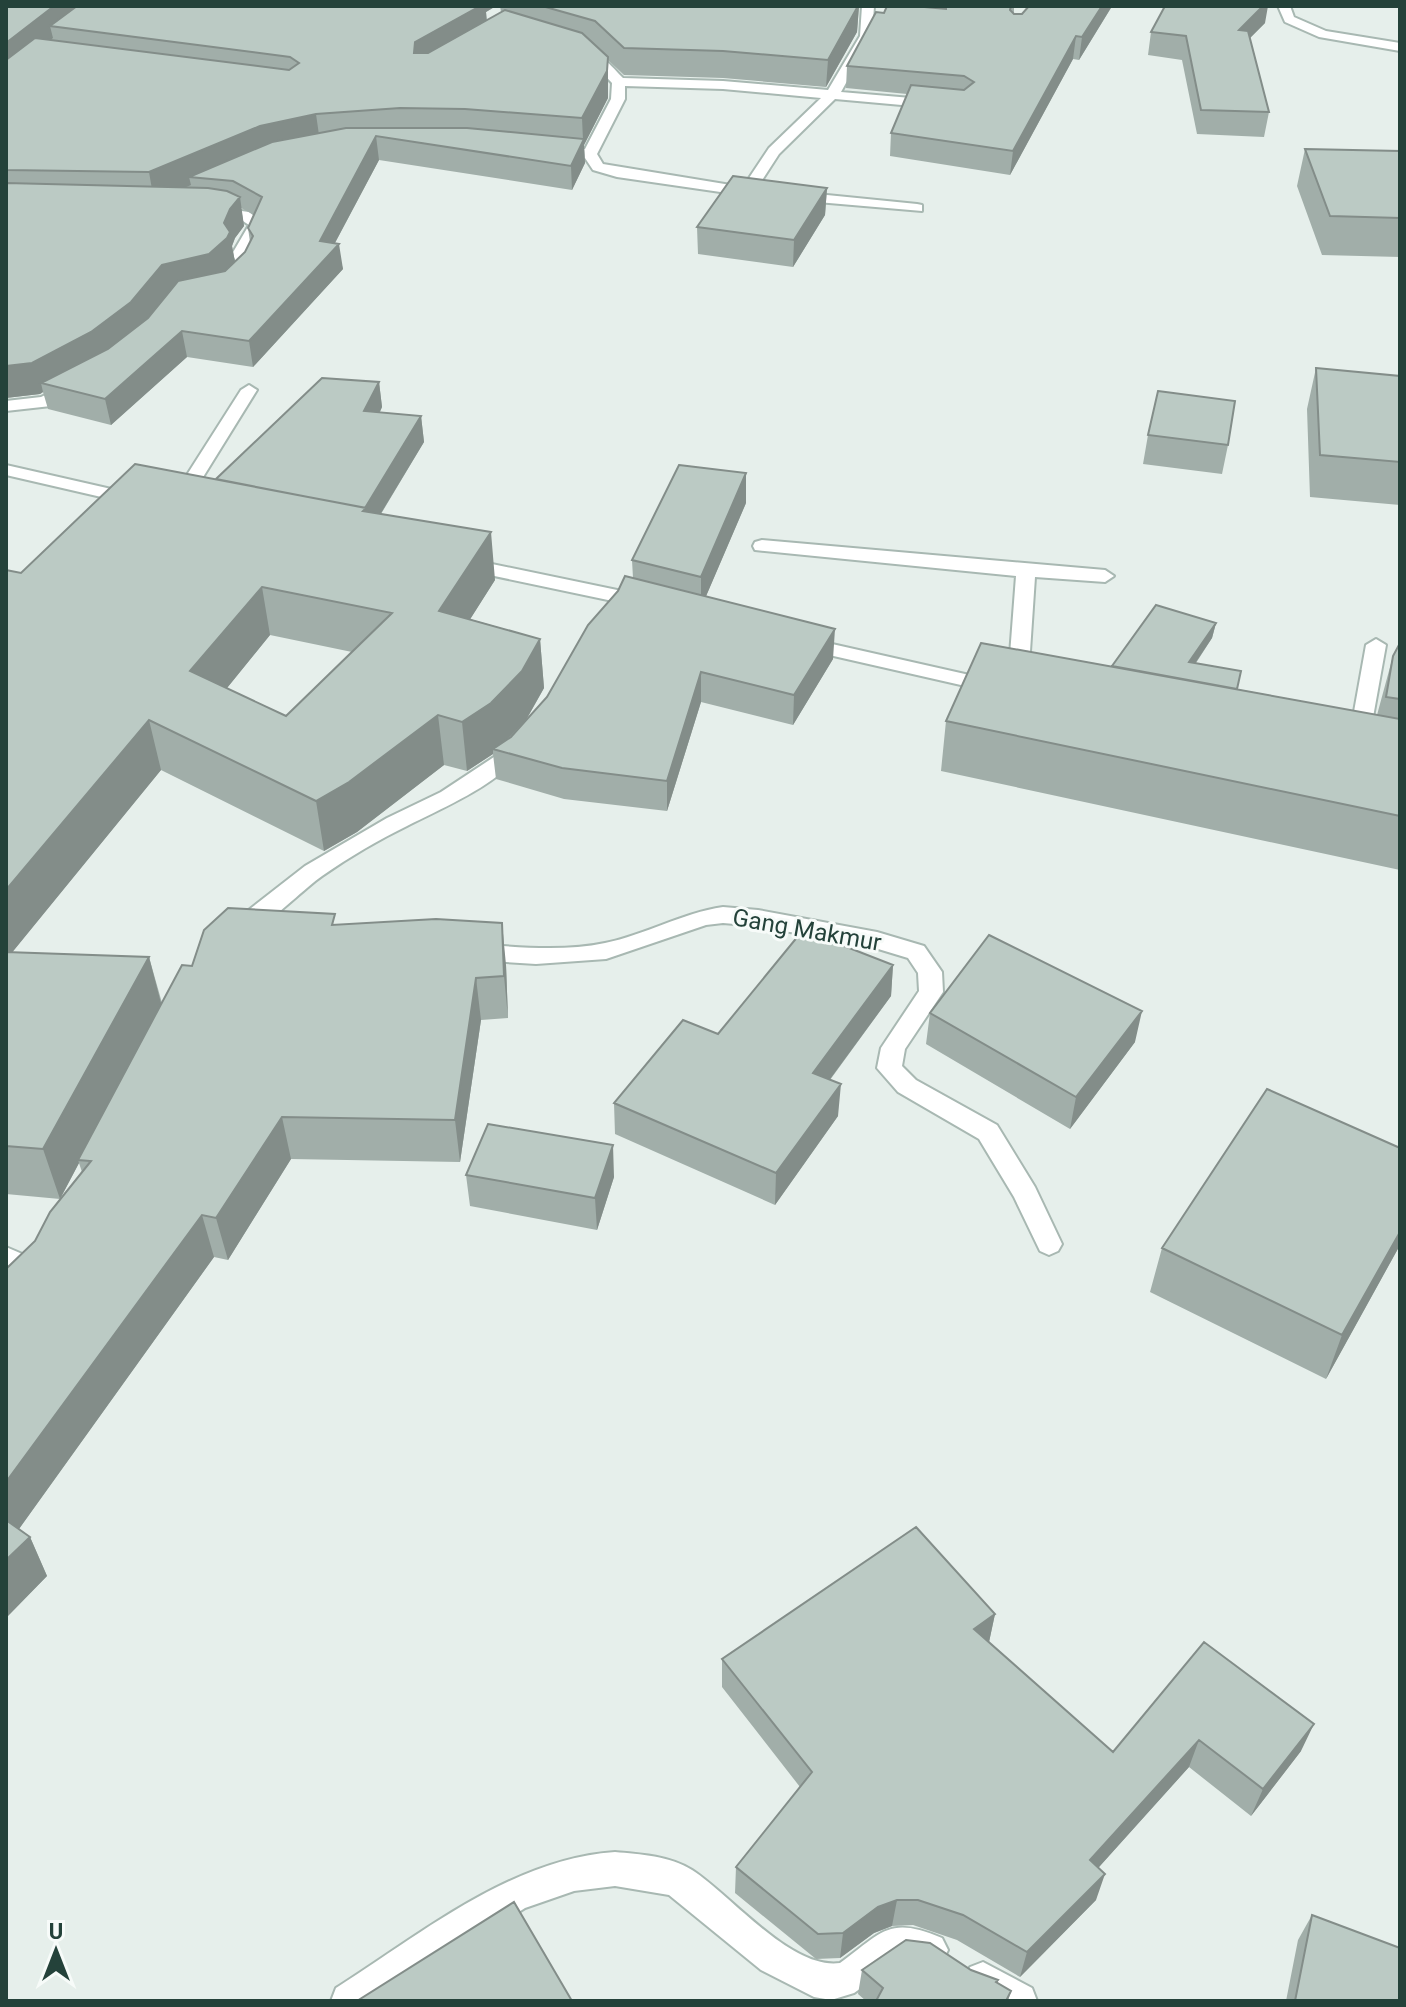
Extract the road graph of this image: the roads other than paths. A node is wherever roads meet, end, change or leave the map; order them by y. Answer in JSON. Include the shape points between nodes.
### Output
{"nodes":[{"id":1,"x":868,"y":6,"type":"edge"},
{"id":2,"x":1284,"y":6,"type":"edge"},
{"id":3,"x":1400,"y":47,"type":"edge"},
{"id":4,"x":572,"y":48,"type":"edge"},
{"id":5,"x":619,"y":82,"type":"junction"},
{"id":6,"x":832,"y":94,"type":"junction"},
{"id":7,"x":947,"y":105,"type":"edge"},
{"id":8,"x":544,"y":150,"type":"edge"},
{"id":9,"x":590,"y":154,"type":"junction"},
{"id":10,"x":748,"y":192,"type":"junction"},
{"id":11,"x":917,"y":208,"type":"dead end"},
{"id":12,"x":196,"y":210,"type":"edge"},
{"id":13,"x":221,"y":291,"type":"edge"},
{"id":14,"x":84,"y":380,"type":"edge"},
{"id":15,"x":249,"y":390,"type":"dead end"},
{"id":16,"x":6,"y":406,"type":"edge"},
{"id":17,"x":6,"y":470,"type":"edge"},
{"id":18,"x":762,"y":546,"type":"dead end"},
{"id":19,"x":439,"y":559,"type":"edge"},
{"id":20,"x":1026,"y":571,"type":"junction"},
{"id":21,"x":1105,"y":576,"type":"dead end"},
{"id":22,"x":610,"y":593,"type":"junction"},
{"id":23,"x":672,"y":609,"type":"edge"},
{"id":24,"x":595,"y":619,"type":"edge"},
{"id":25,"x":780,"y":638,"type":"edge"},
{"id":26,"x":1376,"y":645,"type":"dead end"},
{"id":27,"x":537,"y":725,"type":"edge"},
{"id":28,"x":1357,"y":752,"type":"edge"},
{"id":29,"x":261,"y":941,"type":"edge"},
{"id":30,"x":449,"y":951,"type":"edge"},
{"id":31,"x":1049,"y":1244,"type":"dead end"},
{"id":32,"x":6,"y":1258,"type":"edge"},
{"id":33,"x":17,"y":1295,"type":"edge"},
{"id":34,"x":349,"y":2001,"type":"edge"},
{"id":35,"x":1019,"y":2001,"type":"edge"}],
"edges":[{"from":1,"to":6,"type":"street","via":[[866,39]]},
{"from":2,"to":3,"type":"street","via":[[1289,19],[1323,34]]},
{"from":4,"to":5,"type":"street","via":[[590,54]]},
{"from":5,"to":6,"type":"street"},
{"from":5,"to":9,"type":"street","via":[[618,99]]},
{"from":6,"to":7,"type":"street"},
{"from":6,"to":10,"type":"street","via":[[772,151]]},
{"from":8,"to":9,"type":"street"},
{"from":9,"to":10,"type":"street","via":[[598,167],[617,173]]},
{"from":10,"to":11,"type":"street"},
{"from":12,"to":13,"type":"street","via":[[244,215],[257,224],[241,248],[246,266]]},
{"from":14,"to":16,"type":"street","via":[[45,402]]},
{"from":15,"to":17,"type":"street","via":[[183,508]]},
{"from":18,"to":20,"type":"street"},
{"from":19,"to":22,"type":"street"},
{"from":20,"to":21,"type":"street"},
{"from":20,"to":25,"type":"street","via":[[1025,692]]},
{"from":22,"to":23,"type":"street"},
{"from":22,"to":24,"type":"street"},
{"from":26,"to":28,"type":"street"},
{"from":27,"to":29,"type":"street","via":[[504,760],[449,797],[313,871],[224,944]]},
{"from":30,"to":31,"type":"street","name":"Gang Makmur","via":[[536,956],[606,951],[723,915],[877,940],[916,952],[930,972],[931,992],[893,1048],[889,1068],[907,1086],[988,1132]]},
{"from":32,"to":33,"type":"street","via":[[44,1262]]},
{"from":34,"to":35,"type":"street","via":[[535,1885],[593,1868],[621,1868],[678,1881],[805,1978],[834,1983],[857,1973],[890,1946],[908,1943],[932,1950]]}]}
